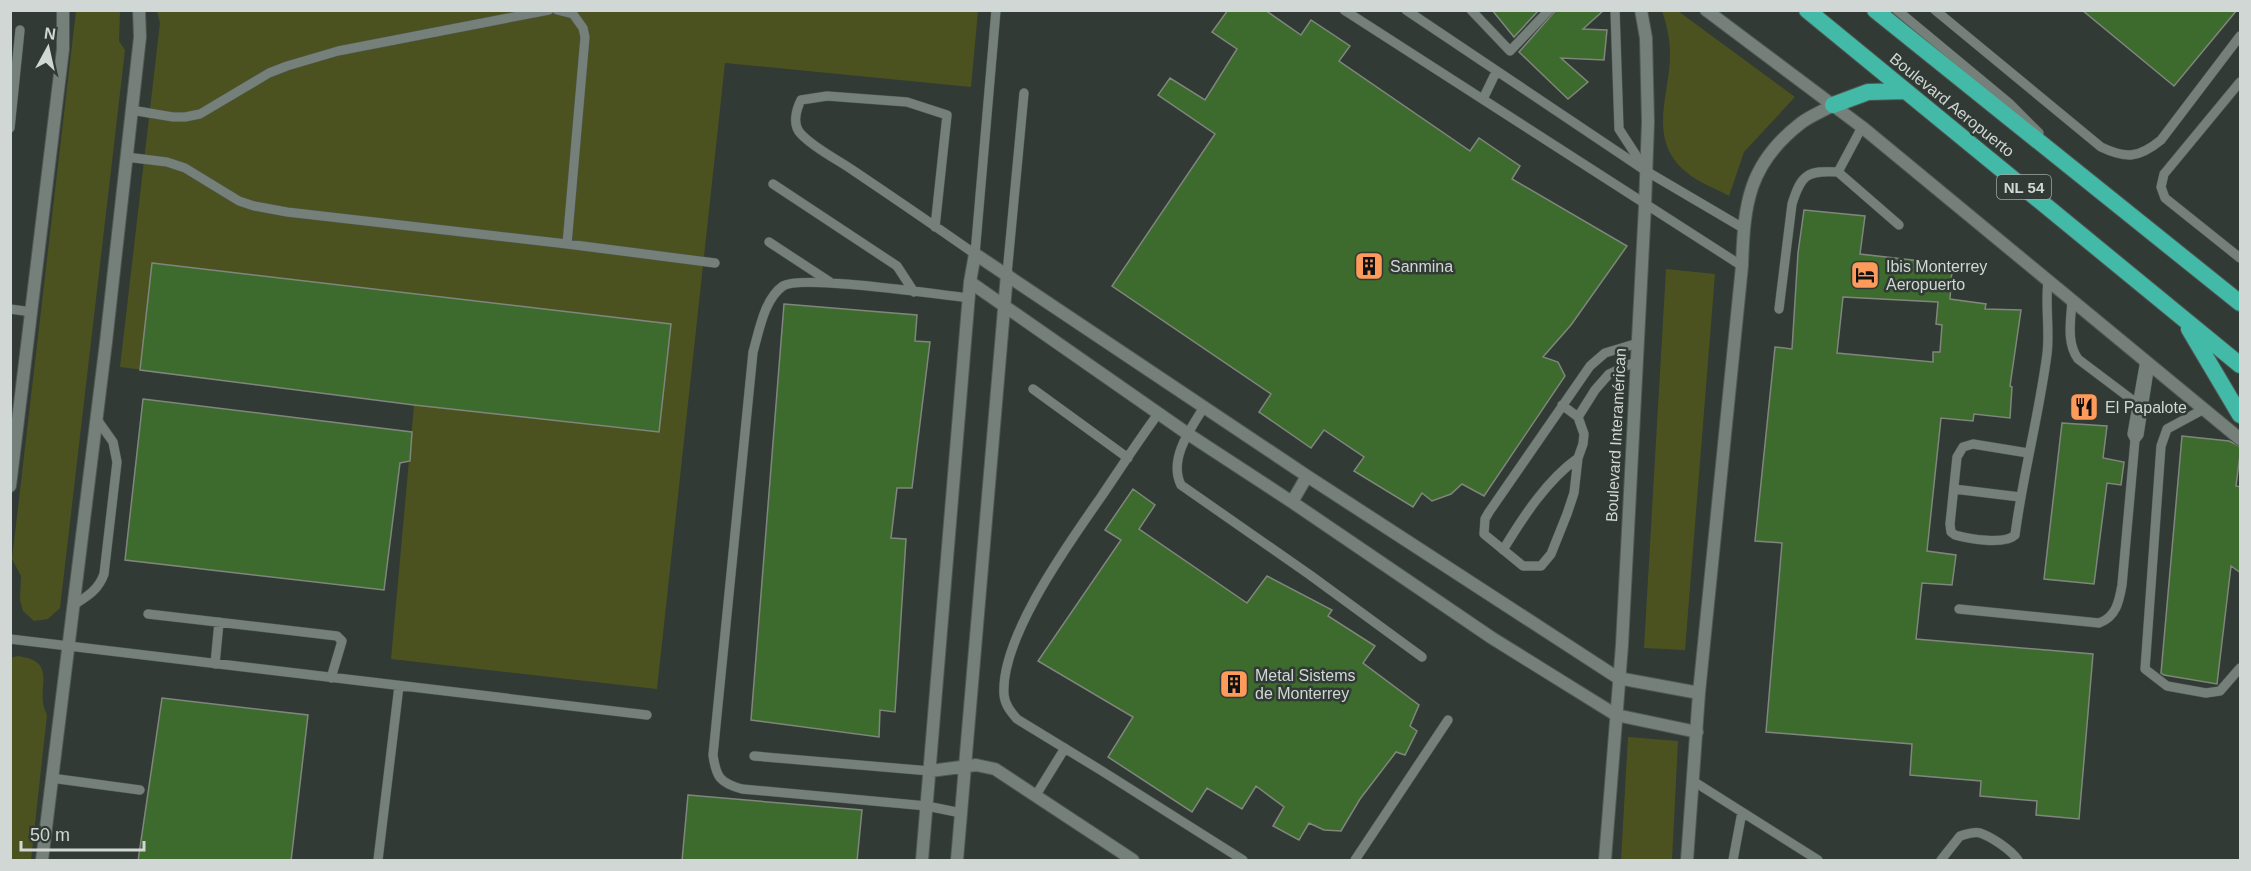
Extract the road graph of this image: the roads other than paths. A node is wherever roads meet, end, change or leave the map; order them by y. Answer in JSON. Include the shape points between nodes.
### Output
{"nodes":[{"id":1,"x":63,"y":10,"type":"edge"},
{"id":2,"x":139,"y":10,"type":"edge"},
{"id":3,"x":549,"y":10,"type":"edge"},
{"id":4,"x":556,"y":10,"type":"edge"},
{"id":5,"x":996,"y":10,"type":"edge"},
{"id":6,"x":1344,"y":10,"type":"edge"},
{"id":7,"x":1406,"y":10,"type":"edge"},
{"id":8,"x":1472,"y":10,"type":"edge"},
{"id":9,"x":1549,"y":10,"type":"edge"},
{"id":10,"x":1615,"y":10,"type":"edge"},
{"id":11,"x":1641,"y":10,"type":"edge"},
{"id":12,"x":1706,"y":10,"type":"edge"},
{"id":13,"x":1807,"y":10,"type":"edge"},
{"id":14,"x":1875,"y":10,"type":"edge"},
{"id":15,"x":1897,"y":10,"type":"edge"},
{"id":16,"x":1935,"y":10,"type":"edge"},
{"id":17,"x":20,"y":30,"type":"dead end"},
{"id":18,"x":2241,"y":36,"type":"edge"},
{"id":19,"x":1496,"y":72,"type":"junction"},
{"id":20,"x":2241,"y":82,"type":"edge"},
{"id":21,"x":1906,"y":91,"type":"junction"},
{"id":22,"x":1024,"y":93,"type":"dead end"},
{"id":23,"x":1483,"y":99,"type":"junction"},
{"id":24,"x":1833,"y":105,"type":"junction"},
{"id":25,"x":131,"y":110,"type":"junction"},
{"id":26,"x":1862,"y":127,"type":"junction"},
{"id":27,"x":10,"y":128,"type":"edge"},
{"id":28,"x":2053,"y":152,"type":"junction"},
{"id":29,"x":126,"y":157,"type":"junction"},
{"id":30,"x":1646,"y":171,"type":"junction"},
{"id":31,"x":1838,"y":172,"type":"junction"},
{"id":32,"x":773,"y":183,"type":"dead end"},
{"id":33,"x":1645,"y":206,"type":"junction"},
{"id":34,"x":1899,"y":225,"type":"dead end"},
{"id":35,"x":935,"y":227,"type":"junction"},
{"id":36,"x":1743,"y":228,"type":"junction"},
{"id":37,"x":769,"y":242,"type":"dead end"},
{"id":38,"x":567,"y":243,"type":"junction"},
{"id":39,"x":975,"y":254,"type":"junction"},
{"id":40,"x":2241,"y":258,"type":"edge"},
{"id":41,"x":715,"y":263,"type":"dead end"},
{"id":42,"x":1742,"y":267,"type":"junction"},
{"id":43,"x":1007,"y":274,"type":"junction"},
{"id":44,"x":2048,"y":281,"type":"junction"},
{"id":45,"x":970,"y":282,"type":"junction"},
{"id":46,"x":832,"y":284,"type":"junction"},
{"id":47,"x":914,"y":292,"type":"junction"},
{"id":48,"x":969,"y":298,"type":"junction"},
{"id":49,"x":2072,"y":300,"type":"junction"},
{"id":50,"x":2241,"y":303,"type":"edge"},
{"id":51,"x":1005,"y":305,"type":"junction"},
{"id":52,"x":10,"y":309,"type":"edge"},
{"id":53,"x":1779,"y":309,"type":"dead end"},
{"id":54,"x":32,"y":312,"type":"junction"},
{"id":55,"x":2183,"y":318,"type":"junction"},
{"id":56,"x":1638,"y":343,"type":"junction"},
{"id":57,"x":1637,"y":361,"type":"junction"},
{"id":58,"x":2147,"y":362,"type":"junction"},
{"id":59,"x":2241,"y":365,"type":"edge"},
{"id":60,"x":1033,"y":389,"type":"dead end"},
{"id":61,"x":1562,"y":405,"type":"junction"},
{"id":62,"x":1204,"y":407,"type":"junction"},
{"id":63,"x":2140,"y":407,"type":"junction"},
{"id":64,"x":2204,"y":409,"type":"junction"},
{"id":65,"x":1158,"y":414,"type":"junction"},
{"id":66,"x":2241,"y":415,"type":"edge"},
{"id":67,"x":1578,"y":417,"type":"junction"},
{"id":68,"x":96,"y":418,"type":"junction"},
{"id":69,"x":1188,"y":434,"type":"junction"},
{"id":70,"x":2241,"y":439,"type":"edge"},
{"id":71,"x":2028,"y":453,"type":"junction"},
{"id":72,"x":1128,"y":458,"type":"junction"},
{"id":73,"x":1578,"y":458,"type":"junction"},
{"id":74,"x":1307,"y":476,"type":"junction"},
{"id":75,"x":10,"y":486,"type":"edge"},
{"id":76,"x":1954,"y":489,"type":"junction"},
{"id":77,"x":2020,"y":497,"type":"junction"},
{"id":78,"x":1292,"y":502,"type":"junction"},
{"id":79,"x":1503,"y":550,"type":"junction"},
{"id":80,"x":72,"y":606,"type":"junction"},
{"id":81,"x":1959,"y":609,"type":"dead end"},
{"id":82,"x":148,"y":614,"type":"dead end"},
{"id":83,"x":219,"y":622,"type":"junction"},
{"id":84,"x":10,"y":639,"type":"edge"},
{"id":85,"x":66,"y":647,"type":"junction"},
{"id":86,"x":1422,"y":657,"type":"dead end"},
{"id":87,"x":215,"y":664,"type":"junction"},
{"id":88,"x":2241,"y":668,"type":"edge"},
{"id":89,"x":331,"y":678,"type":"junction"},
{"id":90,"x":1618,"y":678,"type":"junction"},
{"id":91,"x":399,"y":686,"type":"junction"},
{"id":92,"x":1699,"y":693,"type":"junction"},
{"id":93,"x":647,"y":715,"type":"dead end"},
{"id":94,"x":1616,"y":715,"type":"junction"},
{"id":95,"x":1448,"y":720,"type":"dead end"},
{"id":96,"x":1697,"y":732,"type":"junction"},
{"id":97,"x":1065,"y":748,"type":"junction"},
{"id":98,"x":754,"y":756,"type":"dead end"},
{"id":99,"x":966,"y":766,"type":"junction"},
{"id":100,"x":930,"y":771,"type":"junction"},
{"id":101,"x":51,"y":778,"type":"junction"},
{"id":102,"x":1693,"y":781,"type":"junction"},
{"id":103,"x":140,"y":790,"type":"dead end"},
{"id":104,"x":1036,"y":795,"type":"junction"},
{"id":105,"x":927,"y":806,"type":"junction"},
{"id":106,"x":1742,"y":812,"type":"junction"},
{"id":107,"x":961,"y":813,"type":"junction"},
{"id":108,"x":42,"y":861,"type":"edge"},
{"id":109,"x":378,"y":861,"type":"edge"},
{"id":110,"x":922,"y":861,"type":"edge"},
{"id":111,"x":957,"y":861,"type":"edge"},
{"id":112,"x":1133,"y":861,"type":"edge"},
{"id":113,"x":1243,"y":861,"type":"edge"},
{"id":114,"x":1355,"y":861,"type":"edge"},
{"id":115,"x":1605,"y":861,"type":"edge"},
{"id":116,"x":1687,"y":861,"type":"edge"},
{"id":117,"x":1733,"y":861,"type":"edge"},
{"id":118,"x":1818,"y":861,"type":"edge"},
{"id":119,"x":1941,"y":861,"type":"edge"},
{"id":120,"x":2018,"y":861,"type":"edge"}],
"edges":[{"from":1,"to":54,"type":"street","via":[[63,49]]},
{"from":2,"to":25,"type":"street","via":[[140,38]]},
{"from":3,"to":25,"type":"lane","via":[[338,51],[297,63],[269,73],[200,114],[173,117]]},
{"from":4,"to":38,"type":"lane","via":[[573,14],[585,37]]},
{"from":5,"to":39,"type":"lane"},
{"from":6,"to":23,"type":"lane"},
{"from":7,"to":19,"type":"lane"},
{"from":8,"to":9,"type":"lane","via":[[1510,51]]},
{"from":10,"to":30,"type":"lane","via":[[1619,129]]},
{"from":11,"to":30,"type":"street","name":"Boulevard Interamérican","via":[[1646,38]]},
{"from":12,"to":24,"type":"street"},
{"from":13,"to":21,"type":"highway","name":"Boulevard Aeropuerto","number":"NL 54"},
{"from":14,"to":28,"type":"highway","name":"Boulevard Aeropuerto","number":"NL 54"},
{"from":15,"to":28,"type":"lane","via":[[2026,118]]},
{"from":16,"to":18,"type":"lane","via":[[2101,147],[2130,156],[2148,151],[2161,140]]},
{"from":17,"to":27,"type":"lane"},
{"from":19,"to":23,"type":"lane"},
{"from":19,"to":30,"type":"lane"},
{"from":20,"to":40,"type":"lane","via":[[2164,174],[2161,187],[2165,198]]},
{"from":21,"to":24,"type":"highway","via":[[1868,92]]},
{"from":21,"to":55,"type":"highway","name":"Boulevard Aeropuerto","number":"NL 54"},
{"from":22,"to":43,"type":"lane"},
{"from":23,"to":33,"type":"lane"},
{"from":24,"to":26,"type":"street"},
{"from":24,"to":36,"type":"street","via":[[1802,122],[1775,147],[1758,170]]},
{"from":25,"to":29,"type":"street"},
{"from":26,"to":31,"type":"lane"},
{"from":26,"to":44,"type":"street"},
{"from":28,"to":50,"type":"highway","name":"Boulevard Aeropuerto","number":"NL 54"},
{"from":29,"to":38,"type":"lane","via":[[185,168],[239,201],[287,213]]},
{"from":29,"to":68,"type":"street"},
{"from":30,"to":33,"type":"street","name":"Boulevard Interamérican"},
{"from":30,"to":36,"type":"lane"},
{"from":31,"to":34,"type":"lane"},
{"from":31,"to":53,"type":"lane","via":[[1809,173],[1796,191]]},
{"from":32,"to":47,"type":"lane","via":[[897,266]]},
{"from":33,"to":42,"type":"lane"},
{"from":33,"to":56,"type":"street","name":"Boulevard Interamérican"},
{"from":35,"to":35,"type":"lane","via":[[800,133],[796,109],[801,100],[827,96],[907,102],[947,115]]},
{"from":35,"to":39,"type":"lane"},
{"from":36,"to":42,"type":"street"},
{"from":37,"to":46,"type":"lane"},
{"from":38,"to":41,"type":"lane"},
{"from":39,"to":43,"type":"street"},
{"from":39,"to":45,"type":"street"},
{"from":42,"to":92,"type":"street"},
{"from":43,"to":51,"type":"street"},
{"from":43,"to":62,"type":"street"},
{"from":44,"to":49,"type":"street"},
{"from":44,"to":71,"type":"lane","via":[[2047,353]]},
{"from":45,"to":48,"type":"street"},
{"from":45,"to":51,"type":"street"},
{"from":46,"to":47,"type":"lane"},
{"from":46,"to":105,"type":"lane","via":[[804,282],[785,285],[776,292],[753,352],[713,755],[715,768],[720,779],[742,789]]},
{"from":47,"to":48,"type":"lane"},
{"from":48,"to":100,"type":"street"},
{"from":49,"to":58,"type":"street"},
{"from":49,"to":63,"type":"lane","via":[[2073,352]]},
{"from":51,"to":65,"type":"street"},
{"from":51,"to":99,"type":"street"},
{"from":52,"to":54,"type":"lane"},
{"from":54,"to":75,"type":"street"},
{"from":55,"to":59,"type":"highway","name":"Boulevard Aeropuerto","number":"NL 54"},
{"from":55,"to":66,"type":"highway"},
{"from":56,"to":57,"type":"street","name":"Boulevard Interamérican"},
{"from":56,"to":61,"type":"lane","via":[[1596,359]]},
{"from":57,"to":67,"type":"lane","via":[[1609,374]]},
{"from":57,"to":90,"type":"street","name":"Boulevard Interamérican"},
{"from":58,"to":63,"type":"lane"},
{"from":58,"to":64,"type":"street"},
{"from":60,"to":72,"type":"lane"},
{"from":61,"to":67,"type":"lane"},
{"from":61,"to":79,"type":"lane","via":[[1485,519],[1484,534]]},
{"from":62,"to":69,"type":"lane"},
{"from":62,"to":74,"type":"street"},
{"from":63,"to":81,"type":"lane","via":[[2132,434],[2122,585],[2117,606],[2107,620],[2099,623]]},
{"from":64,"to":70,"type":"street"},
{"from":64,"to":88,"type":"lane","via":[[2168,429],[2161,446],[2145,669],[2167,686],[2206,693],[2220,691]]},
{"from":65,"to":69,"type":"street"},
{"from":65,"to":72,"type":"lane"},
{"from":67,"to":73,"type":"lane","via":[[1584,434]]},
{"from":68,"to":80,"type":"street"},
{"from":68,"to":80,"type":"lane","via":[[113,442],[117,462],[104,574],[95,591]]},
{"from":69,"to":78,"type":"street"},
{"from":69,"to":86,"type":"lane","via":[[1177,463],[1180,485]]},
{"from":71,"to":76,"type":"lane","via":[[1973,444],[1963,447],[1957,457]]},
{"from":71,"to":77,"type":"lane"},
{"from":72,"to":97,"type":"lane","via":[[1051,570],[1022,626],[1005,679],[1007,707],[1017,719]]},
{"from":73,"to":79,"type":"lane","via":[[1561,469]]},
{"from":73,"to":79,"type":"lane","via":[[1574,493],[1545,562],[1541,566],[1523,566]]},
{"from":74,"to":78,"type":"street"},
{"from":74,"to":90,"type":"street"},
{"from":76,"to":77,"type":"lane"},
{"from":76,"to":77,"type":"lane","via":[[1950,528],[1955,535],[1967,537],[2013,538]]},
{"from":78,"to":94,"type":"street","via":[[1492,638]]},
{"from":80,"to":85,"type":"street"},
{"from":82,"to":83,"type":"lane"},
{"from":83,"to":87,"type":"lane"},
{"from":83,"to":89,"type":"lane","via":[[337,636],[342,641]]},
{"from":84,"to":85,"type":"lane"},
{"from":85,"to":87,"type":"lane"},
{"from":85,"to":101,"type":"street"},
{"from":87,"to":89,"type":"lane"},
{"from":89,"to":91,"type":"lane"},
{"from":90,"to":92,"type":"street"},
{"from":90,"to":94,"type":"street","name":"Boulevard Interamérican"},
{"from":91,"to":93,"type":"lane"},
{"from":91,"to":109,"type":"lane"},
{"from":92,"to":96,"type":"street"},
{"from":94,"to":96,"type":"street"},
{"from":94,"to":115,"type":"street","name":"Boulevard Interamérican"},
{"from":95,"to":114,"type":"lane"},
{"from":96,"to":102,"type":"street"},
{"from":97,"to":104,"type":"lane"},
{"from":97,"to":113,"type":"lane"},
{"from":98,"to":100,"type":"lane"},
{"from":99,"to":100,"type":"street"},
{"from":99,"to":104,"type":"street","via":[[996,769]]},
{"from":99,"to":107,"type":"street"},
{"from":100,"to":105,"type":"street"},
{"from":101,"to":103,"type":"lane"},
{"from":101,"to":108,"type":"street"},
{"from":102,"to":106,"type":"lane"},
{"from":102,"to":116,"type":"street"},
{"from":104,"to":112,"type":"street"},
{"from":105,"to":107,"type":"lane"},
{"from":105,"to":110,"type":"street"},
{"from":106,"to":117,"type":"lane"},
{"from":106,"to":118,"type":"lane"},
{"from":107,"to":111,"type":"street"},
{"from":119,"to":120,"type":"lane","via":[[1960,836],[1980,833]]}]}
